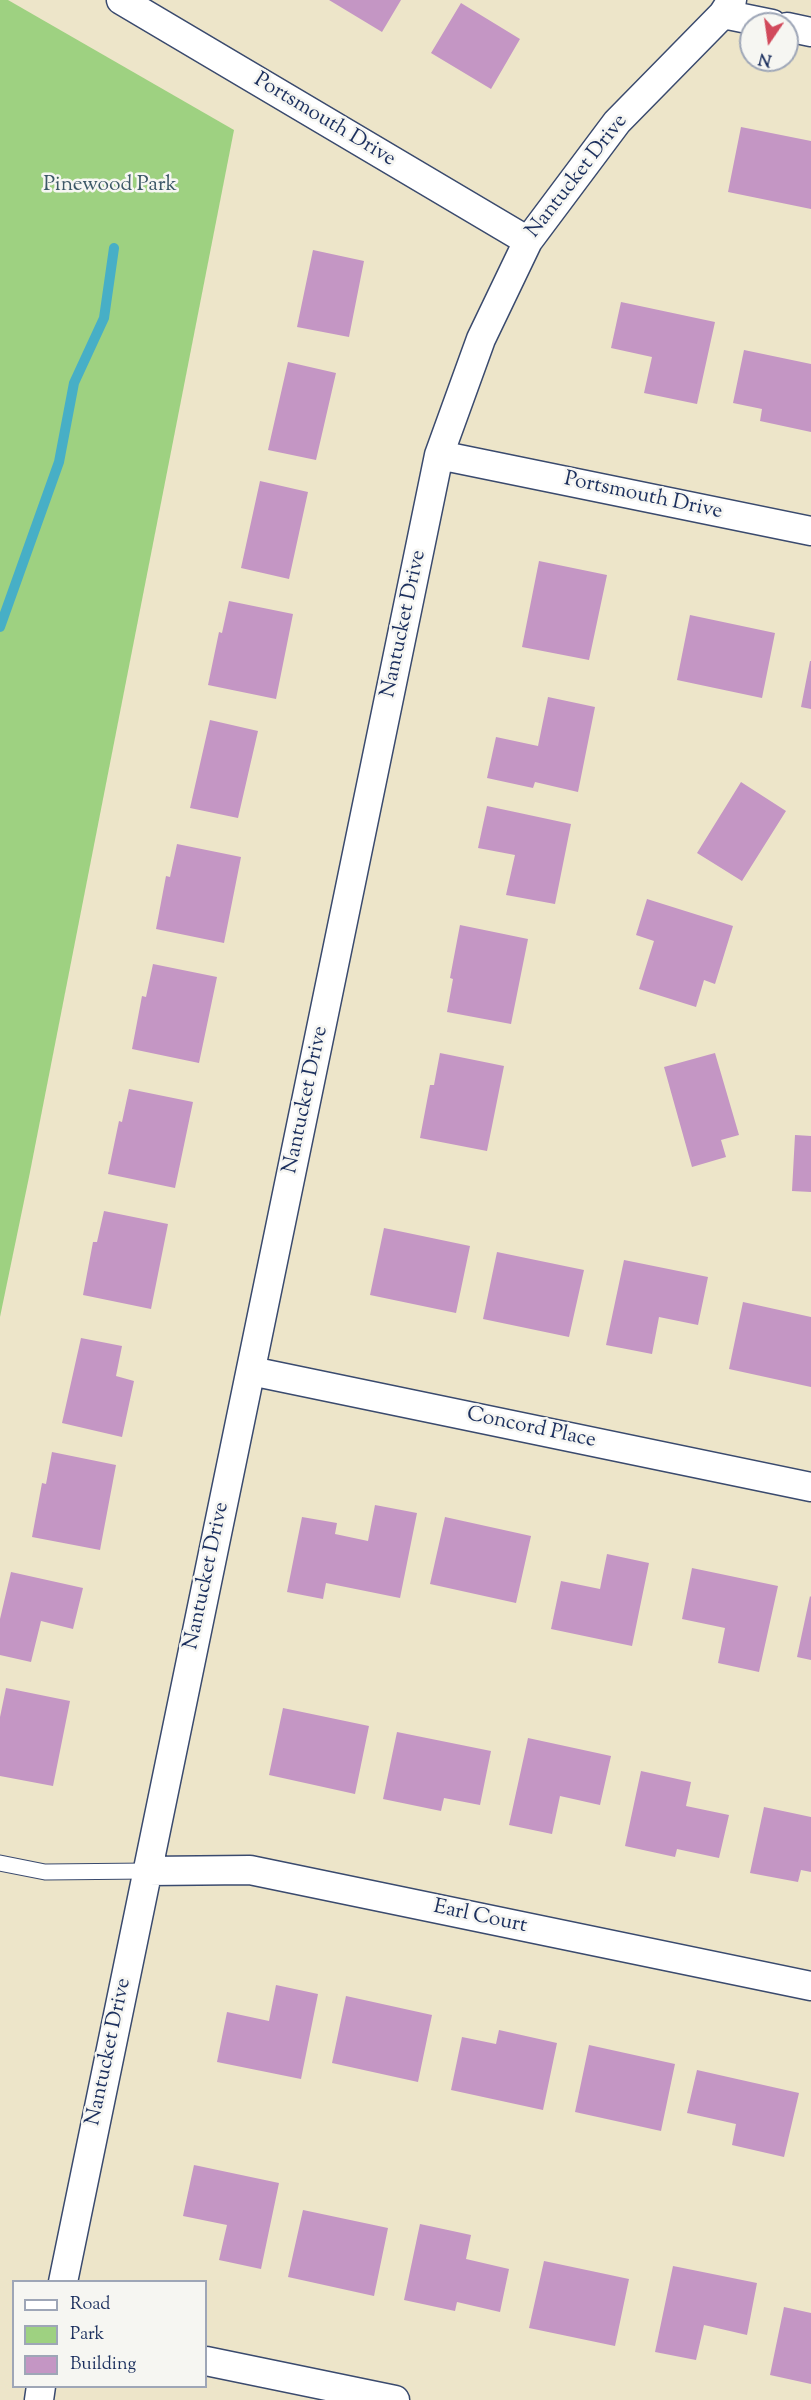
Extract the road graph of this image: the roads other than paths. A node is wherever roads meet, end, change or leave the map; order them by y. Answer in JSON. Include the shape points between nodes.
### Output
{"nodes":[{"id":1,"x":121,"y":0,"type":"edge"},
{"id":2,"x":727,"y":7,"type":"edge"},
{"id":3,"x":528,"y":241,"type":"junction"},
{"id":4,"x":439,"y":455,"type":"junction"},
{"id":5,"x":811,"y":531,"type":"edge"},
{"id":6,"x":251,"y":1371,"type":"junction"},
{"id":7,"x":811,"y":1487,"type":"edge"},
{"id":8,"x":0,"y":1863,"type":"edge"},
{"id":9,"x":148,"y":1871,"type":"junction"},
{"id":10,"x":811,"y":1986,"type":"edge"},
{"id":11,"x":63,"y":2280,"type":"edge"},
{"id":12,"x":207,"y":2361,"type":"edge"},
{"id":13,"x":395,"y":2400,"type":"edge"}],
"edges":[{"from":1,"to":3,"type":"street","name":"Portsmouth Drive"},
{"from":2,"to":3,"type":"street","name":"Nantucket Drive","via":[[617,122]]},
{"from":3,"to":4,"type":"street","name":"Nantucket Drive","via":[[481,339]]},
{"from":4,"to":5,"type":"street","name":"Portsmouth Drive"},
{"from":4,"to":6,"type":"street","name":"Nantucket Drive"},
{"from":6,"to":7,"type":"street","name":"Concord Place"},
{"from":6,"to":9,"type":"street","name":"Nantucket Drive"},
{"from":8,"to":9,"type":"lane","via":[[45,1872]]},
{"from":9,"to":10,"type":"street","name":"Earl Court","via":[[250,1870]]},
{"from":9,"to":11,"type":"street","name":"Nantucket Drive"},
{"from":12,"to":13,"type":"street"}]}
